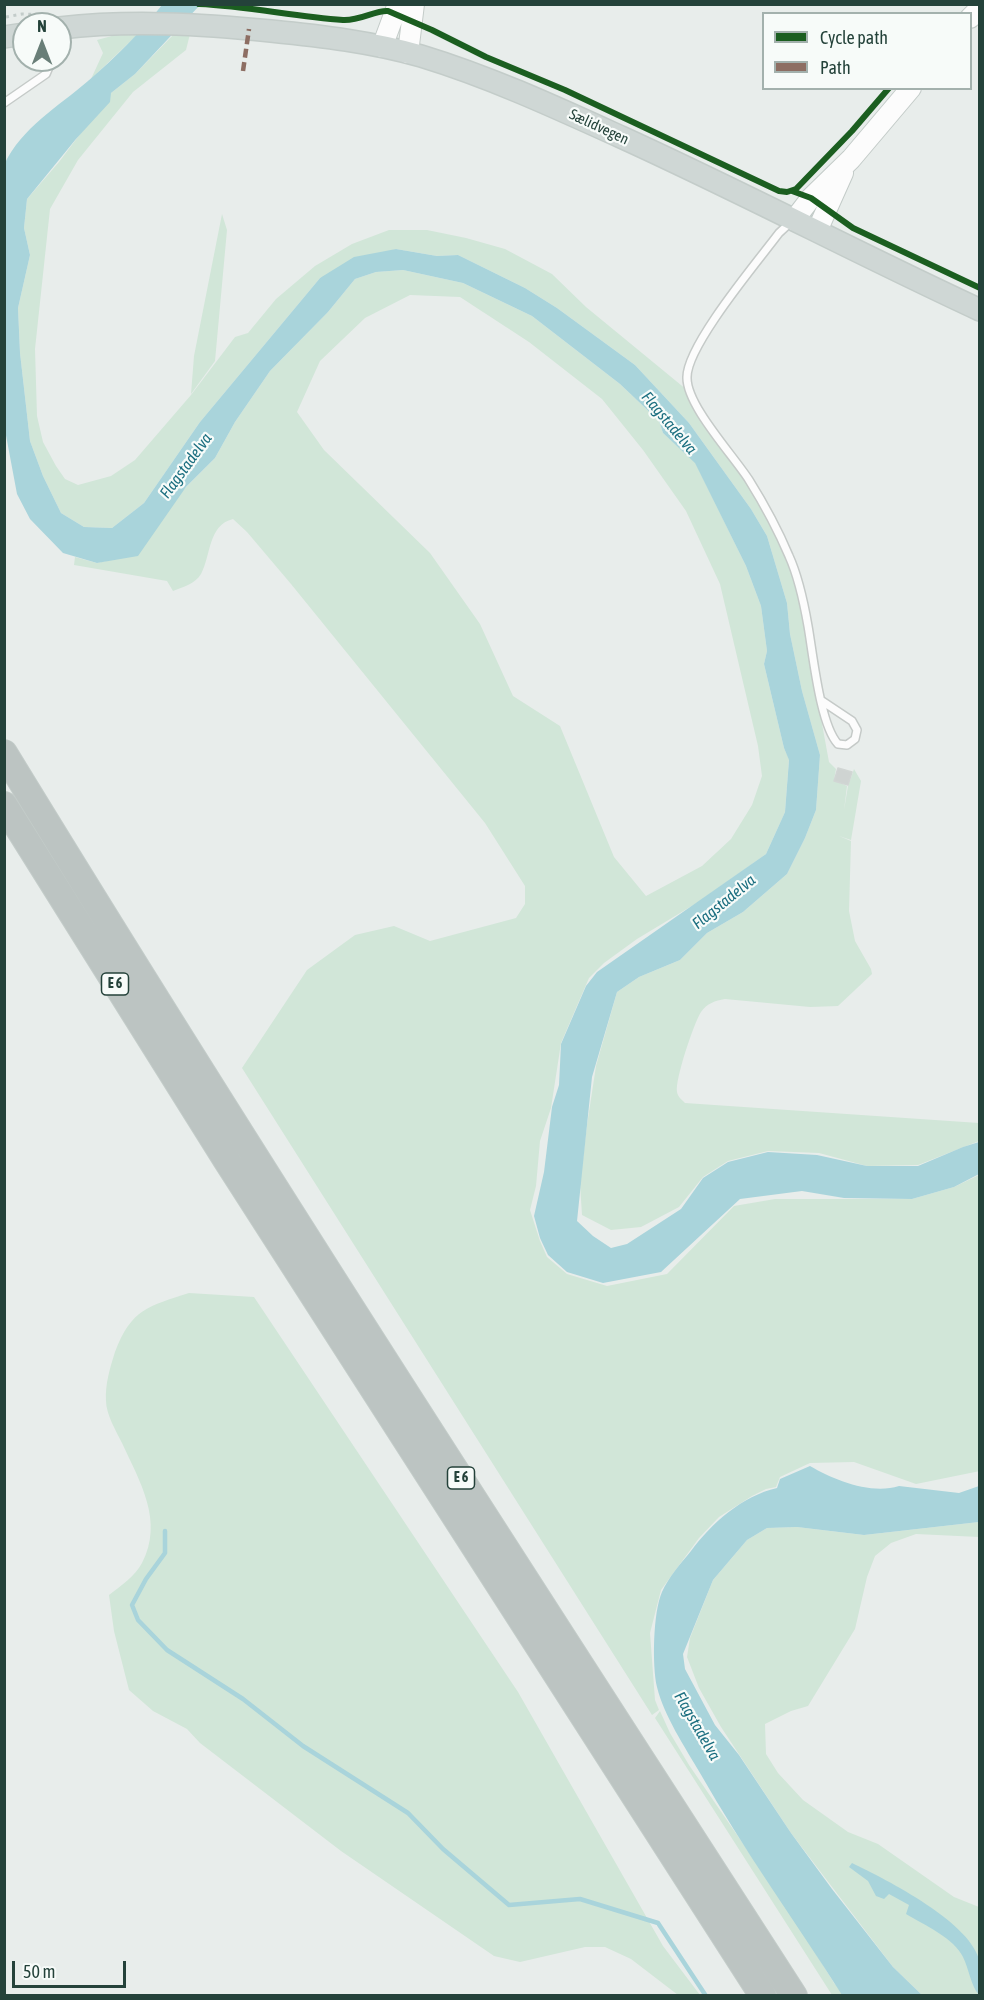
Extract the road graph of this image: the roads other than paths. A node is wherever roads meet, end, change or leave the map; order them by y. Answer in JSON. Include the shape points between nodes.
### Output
{"nodes":[{"id":1,"x":398,"y":4,"type":"edge"},
{"id":2,"x":414,"y":4,"type":"edge"},
{"id":3,"x":72,"y":22,"type":"edge"},
{"id":4,"x":382,"y":47,"type":"junction"},
{"id":5,"x":408,"y":53,"type":"junction"},
{"id":6,"x":47,"y":72,"type":"edge"},
{"id":7,"x":909,"y":90,"type":"edge"},
{"id":8,"x":4,"y":103,"type":"edge"},
{"id":9,"x":851,"y":159,"type":"junction"},
{"id":10,"x":794,"y":220,"type":"junction"},
{"id":11,"x":817,"y":231,"type":"junction"},
{"id":12,"x":980,"y":310,"type":"edge"},
{"id":13,"x":822,"y":701,"type":"junction"},
{"id":14,"x":4,"y":753,"type":"edge"},
{"id":15,"x":4,"y":806,"type":"edge"},
{"id":16,"x":763,"y":1995,"type":"edge"},
{"id":17,"x":794,"y":1995,"type":"edge"}],
"edges":[{"from":1,"to":4,"type":"main road"},
{"from":2,"to":5,"type":"main road"},
{"from":3,"to":4,"type":"main road","name":"Sælidvegen","via":[[293,33]]},
{"from":4,"to":5,"type":"main road","name":"Sælidvegen"},
{"from":5,"to":10,"type":"main road","name":"Sælidvegen","via":[[536,98]]},
{"from":6,"to":8,"type":"lane"},
{"from":7,"to":9,"type":"main road"},
{"from":9,"to":10,"type":"main road"},
{"from":9,"to":11,"type":"main road"},
{"from":10,"to":11,"type":"main road","name":"Sælidvegen"},
{"from":10,"to":13,"type":"lane","via":[[779,233],[703,336],[688,365],[687,384],[695,403],[759,496],[790,559],[804,606]]},
{"from":11,"to":12,"type":"main road","name":"Sælidvegen"},
{"from":13,"to":13,"type":"lane","via":[[831,737],[838,744],[847,745],[855,739],[857,730]]},
{"from":14,"to":17,"type":"highway","number":"E 6","via":[[261,1167]]},
{"from":15,"to":16,"type":"highway","number":"E 6","via":[[226,1161]]}]}
